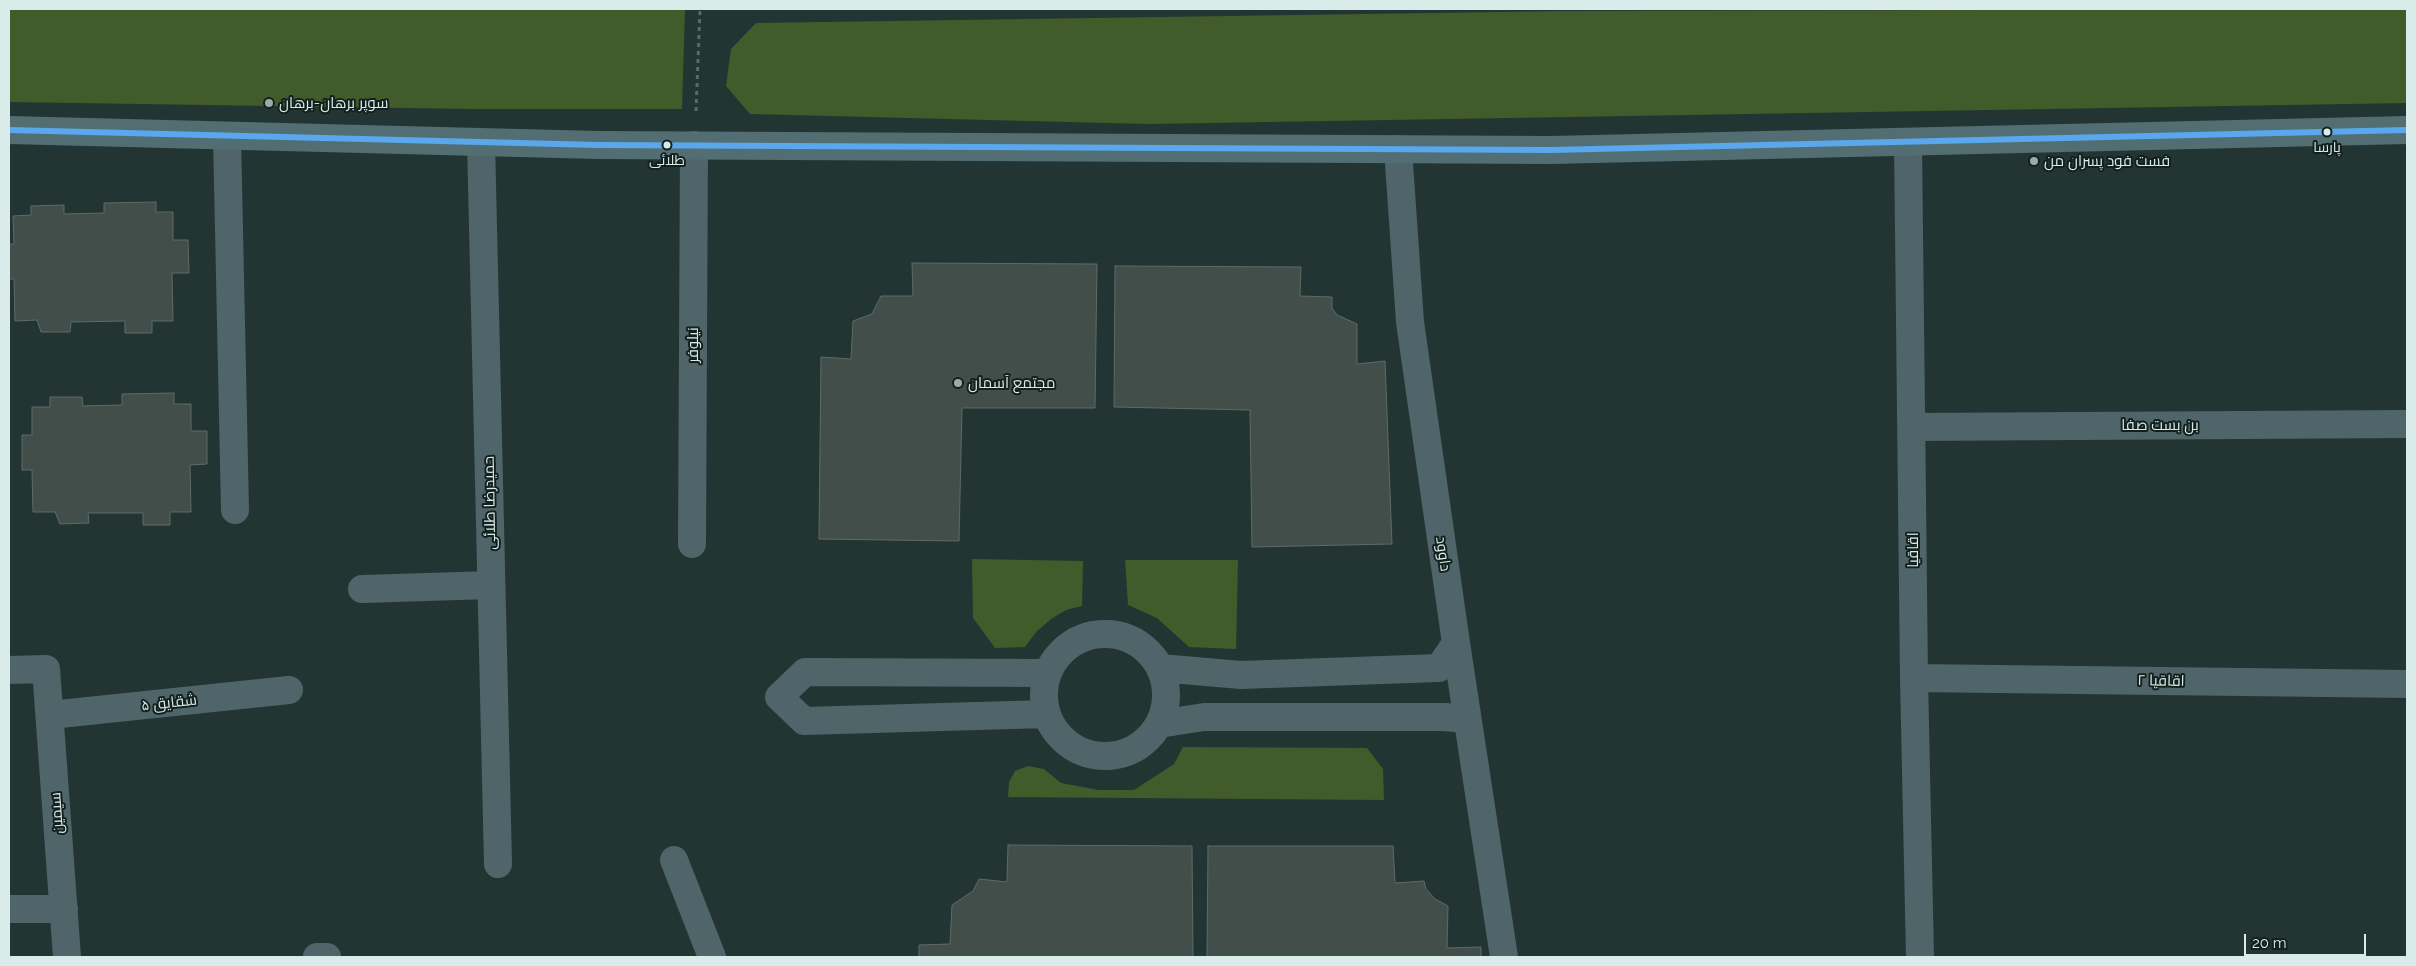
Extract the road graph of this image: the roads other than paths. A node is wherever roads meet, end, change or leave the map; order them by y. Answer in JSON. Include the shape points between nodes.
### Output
{"nodes":[{"id":1,"x":9,"y":130,"type":"edge"},
{"id":2,"x":2407,"y":130,"type":"edge"},
{"id":3,"x":226,"y":136,"type":"junction"},
{"id":4,"x":481,"y":142,"type":"junction"},
{"id":5,"x":1908,"y":142,"type":"junction"},
{"id":6,"x":694,"y":146,"type":"junction"},
{"id":7,"x":1398,"y":149,"type":"junction"},
{"id":8,"x":2407,"y":424,"type":"edge"},
{"id":9,"x":1912,"y":427,"type":"junction"},
{"id":10,"x":235,"y":510,"type":"dead end"},
{"id":11,"x":692,"y":544,"type":"dead end"},
{"id":12,"x":491,"y":584,"type":"junction"},
{"id":13,"x":362,"y":590,"type":"dead end"},
{"id":14,"x":1456,"y":642,"type":"junction"},
{"id":15,"x":1160,"y":668,"type":"junction"},
{"id":16,"x":9,"y":670,"type":"edge"},
{"id":17,"x":1047,"y":673,"type":"junction"},
{"id":18,"x":1914,"y":678,"type":"junction"},
{"id":19,"x":2407,"y":684,"type":"edge"},
{"id":20,"x":288,"y":690,"type":"dead end"},
{"id":21,"x":1046,"y":714,"type":"junction"},
{"id":22,"x":50,"y":715,"type":"junction"},
{"id":23,"x":1467,"y":719,"type":"junction"},
{"id":24,"x":1159,"y":724,"type":"junction"},
{"id":25,"x":674,"y":860,"type":"dead end"},
{"id":26,"x":498,"y":864,"type":"dead end"},
{"id":27,"x":9,"y":909,"type":"edge"},
{"id":28,"x":64,"y":909,"type":"junction"},
{"id":29,"x":67,"y":957,"type":"edge"},
{"id":30,"x":317,"y":957,"type":"edge"},
{"id":31,"x":327,"y":957,"type":"edge"},
{"id":32,"x":712,"y":957,"type":"edge"},
{"id":33,"x":1504,"y":957,"type":"edge"},
{"id":34,"x":1920,"y":957,"type":"edge"}],
"edges":[{"from":1,"to":3,"type":"main road"},
{"from":2,"to":5,"type":"main road"},
{"from":3,"to":4,"type":"main road"},
{"from":3,"to":10,"type":"street"},
{"from":4,"to":6,"type":"main road"},
{"from":4,"to":12,"type":"street","name":"حمیدرضا طلائی"},
{"from":5,"to":7,"type":"main road","via":[[1551,150]]},
{"from":5,"to":9,"type":"street","name":"اقاقیا"},
{"from":6,"to":7,"type":"main road"},
{"from":6,"to":11,"type":"street","name":"نیلوفر"},
{"from":7,"to":14,"type":"street","name":"داوود","via":[[1410,322]]},
{"from":8,"to":9,"type":"street","name":"بن بست صفا"},
{"from":9,"to":18,"type":"street","name":"اقاقیا"},
{"from":12,"to":13,"type":"street"},
{"from":12,"to":26,"type":"street","name":"حمیدرضا طلائی"},
{"from":14,"to":15,"type":"street","via":[[1439,668],[1242,675]]},
{"from":14,"to":23,"type":"street","name":"داوود"},
{"from":15,"to":17,"type":"street","via":[[1149,652],[1132,640],[1114,634],[1094,634],[1074,642],[1058,655]]},
{"from":15,"to":24,"type":"street","via":[[1166,686],[1165,706]]},
{"from":16,"to":22,"type":"street","name":"سیمین","via":[[46,669]]},
{"from":17,"to":21,"type":"street","via":[[1043,694]]},
{"from":17,"to":21,"type":"street","via":[[805,672],[779,696],[804,721]]},
{"from":18,"to":19,"type":"street","name":"اقاقیا ۲"},
{"from":18,"to":34,"type":"street","name":"اقاقیا"},
{"from":20,"to":22,"type":"street","name":"شقایق ۵"},
{"from":21,"to":24,"type":"street","via":[[1056,733],[1072,747],[1092,755],[1112,756],[1130,751],[1147,740]]},
{"from":22,"to":28,"type":"street","name":"سیمین"},
{"from":23,"to":24,"type":"street","via":[[1204,717]]},
{"from":23,"to":33,"type":"street","name":"داوود"},
{"from":25,"to":32,"type":"street"},
{"from":27,"to":28,"type":"street"},
{"from":28,"to":29,"type":"street","name":"سیمین"},
{"from":30,"to":31,"type":"street"}]}
